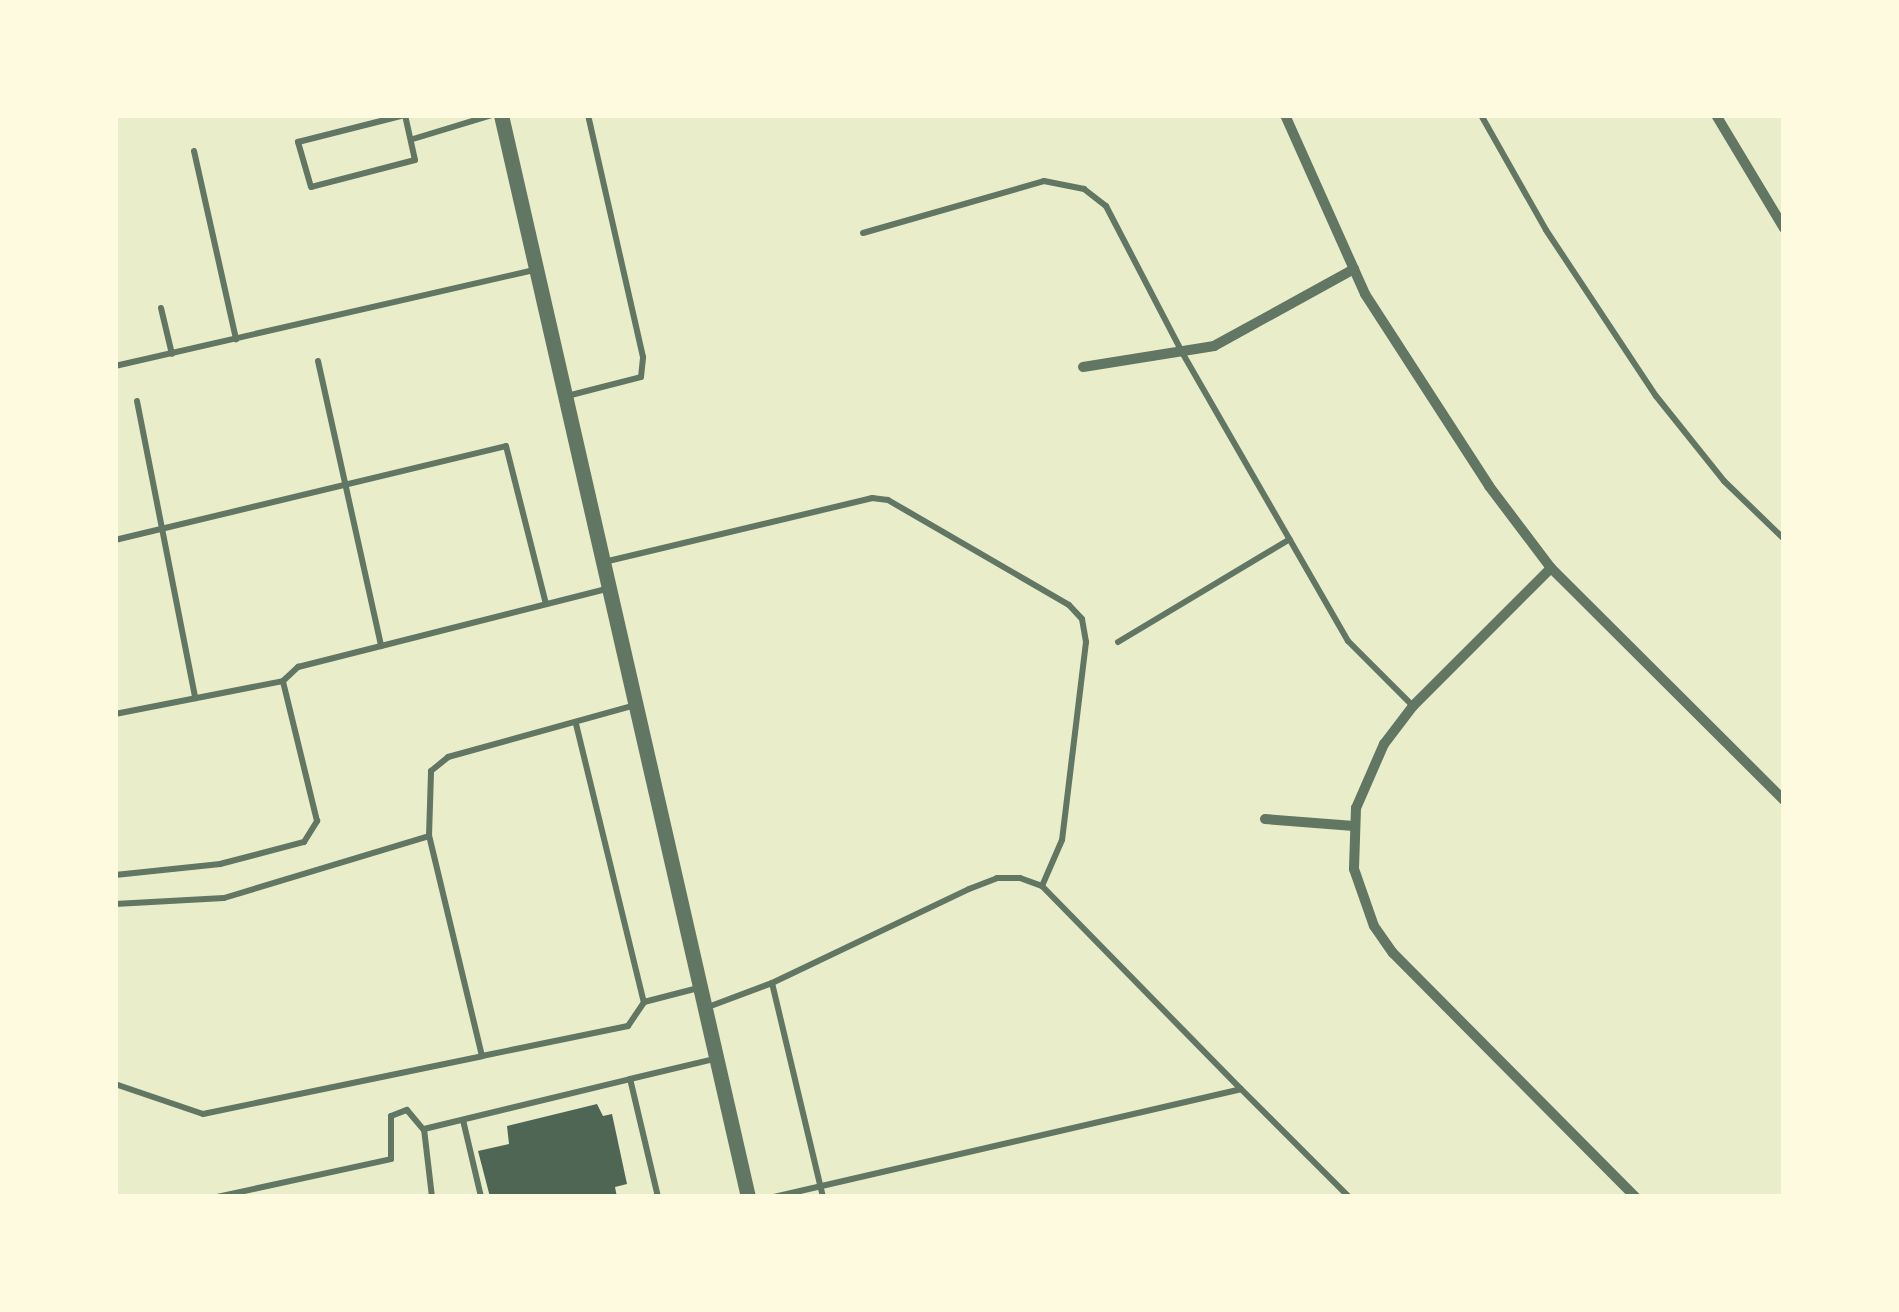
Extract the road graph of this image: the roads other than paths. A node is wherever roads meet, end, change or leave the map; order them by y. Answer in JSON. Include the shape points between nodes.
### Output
{"nodes":[{"id":1,"x":492,"y":115,"type":"edge"},
{"id":2,"x":501,"y":115,"type":"edge"},
{"id":3,"x":588,"y":115,"type":"edge"},
{"id":4,"x":1286,"y":115,"type":"edge"},
{"id":5,"x":1481,"y":115,"type":"edge"},
{"id":6,"x":1716,"y":115,"type":"edge"},
{"id":7,"x":413,"y":139,"type":"junction"},
{"id":8,"x":194,"y":151,"type":"dead end"},
{"id":9,"x":1784,"y":228,"type":"edge"},
{"id":10,"x":862,"y":234,"type":"dead end"},
{"id":11,"x":536,"y":270,"type":"junction"},
{"id":12,"x":1354,"y":270,"type":"junction"},
{"id":13,"x":160,"y":308,"type":"dead end"},
{"id":14,"x":236,"y":339,"type":"junction"},
{"id":15,"x":172,"y":354,"type":"junction"},
{"id":16,"x":1182,"y":354,"type":"junction"},
{"id":17,"x":318,"y":361,"type":"dead end"},
{"id":18,"x":115,"y":366,"type":"edge"},
{"id":19,"x":1084,"y":367,"type":"dead end"},
{"id":20,"x":566,"y":396,"type":"junction"},
{"id":21,"x":138,"y":402,"type":"dead end"},
{"id":22,"x":346,"y":484,"type":"junction"},
{"id":23,"x":167,"y":527,"type":"junction"},
{"id":24,"x":1290,"y":539,"type":"junction"},
{"id":25,"x":1784,"y":539,"type":"edge"},
{"id":26,"x":115,"y":540,"type":"edge"},
{"id":27,"x":604,"y":562,"type":"junction"},
{"id":28,"x":1551,"y":568,"type":"junction"},
{"id":29,"x":610,"y":588,"type":"junction"},
{"id":30,"x":546,"y":604,"type":"junction"},
{"id":31,"x":1118,"y":642,"type":"dead end"},
{"id":32,"x":382,"y":646,"type":"junction"},
{"id":33,"x":284,"y":681,"type":"junction"},
{"id":34,"x":195,"y":698,"type":"junction"},
{"id":35,"x":637,"y":705,"type":"junction"},
{"id":36,"x":1413,"y":706,"type":"junction"},
{"id":37,"x":115,"y":714,"type":"edge"},
{"id":38,"x":576,"y":724,"type":"junction"},
{"id":39,"x":1784,"y":800,"type":"edge"},
{"id":40,"x":1265,"y":819,"type":"dead end"},
{"id":41,"x":1354,"y":826,"type":"junction"},
{"id":42,"x":429,"y":836,"type":"junction"},
{"id":43,"x":115,"y":874,"type":"edge"},
{"id":44,"x":1042,"y":886,"type":"junction"},
{"id":45,"x":115,"y":904,"type":"edge"},
{"id":46,"x":772,"y":983,"type":"junction"},
{"id":47,"x":699,"y":988,"type":"junction"},
{"id":48,"x":644,"y":1002,"type":"junction"},
{"id":49,"x":704,"y":1008,"type":"junction"},
{"id":50,"x":482,"y":1056,"type":"junction"},
{"id":51,"x":716,"y":1058,"type":"junction"},
{"id":52,"x":630,"y":1078,"type":"junction"},
{"id":53,"x":115,"y":1084,"type":"edge"},
{"id":54,"x":1240,"y":1089,"type":"junction"},
{"id":55,"x":463,"y":1120,"type":"junction"},
{"id":56,"x":424,"y":1130,"type":"junction"},
{"id":57,"x":819,"y":1182,"type":"junction"},
{"id":58,"x":217,"y":1197,"type":"edge"},
{"id":59,"x":432,"y":1197,"type":"edge"},
{"id":60,"x":481,"y":1197,"type":"edge"},
{"id":61,"x":658,"y":1197,"type":"edge"},
{"id":62,"x":748,"y":1197,"type":"edge"},
{"id":63,"x":774,"y":1197,"type":"edge"},
{"id":64,"x":823,"y":1197,"type":"edge"},
{"id":65,"x":1348,"y":1197,"type":"edge"},
{"id":66,"x":1635,"y":1197,"type":"edge"}],
"edges":[{"from":1,"to":7,"type":"lane"},
{"from":2,"to":11,"type":"street"},
{"from":3,"to":20,"type":"lane","via":[[643,357],[641,376]]},
{"from":4,"to":12,"type":"street"},
{"from":5,"to":25,"type":"lane","via":[[1656,396],[1724,480]]},
{"from":6,"to":9,"type":"street"},
{"from":7,"to":7,"type":"lane","via":[[405,115],[298,142],[311,186],[414,160]]},
{"from":8,"to":14,"type":"lane"},
{"from":10,"to":16,"type":"lane","via":[[1044,180],[1084,189],[1106,206]]},
{"from":11,"to":14,"type":"lane"},
{"from":11,"to":20,"type":"street"},
{"from":12,"to":16,"type":"street","via":[[1214,346]]},
{"from":12,"to":28,"type":"street","via":[[1422,388]]},
{"from":13,"to":15,"type":"lane"},
{"from":14,"to":15,"type":"lane"},
{"from":15,"to":18,"type":"lane"},
{"from":16,"to":19,"type":"street"},
{"from":16,"to":24,"type":"lane"},
{"from":17,"to":22,"type":"lane"},
{"from":20,"to":27,"type":"street"},
{"from":21,"to":23,"type":"lane"},
{"from":22,"to":23,"type":"lane"},
{"from":22,"to":30,"type":"lane","via":[[506,446]]},
{"from":22,"to":32,"type":"lane"},
{"from":23,"to":26,"type":"lane"},
{"from":23,"to":34,"type":"lane"},
{"from":24,"to":31,"type":"lane"},
{"from":24,"to":36,"type":"lane","via":[[1348,641]]},
{"from":27,"to":29,"type":"street"},
{"from":27,"to":44,"type":"lane","via":[[872,498],[888,500],[1069,605],[1082,619],[1086,642],[1062,840]]},
{"from":28,"to":36,"type":"street"},
{"from":28,"to":39,"type":"street"},
{"from":29,"to":30,"type":"lane"},
{"from":29,"to":35,"type":"street"},
{"from":30,"to":32,"type":"lane"},
{"from":32,"to":33,"type":"lane","via":[[298,667]]},
{"from":33,"to":34,"type":"lane"},
{"from":33,"to":43,"type":"lane","via":[[316,821],[304,842],[220,864]]},
{"from":34,"to":37,"type":"lane"},
{"from":35,"to":38,"type":"lane"},
{"from":35,"to":47,"type":"street"},
{"from":36,"to":41,"type":"street","via":[[1367,777]]},
{"from":38,"to":42,"type":"lane","via":[[436,762],[428,786]]},
{"from":38,"to":48,"type":"lane"},
{"from":40,"to":41,"type":"street"},
{"from":41,"to":66,"type":"street","via":[[1362,899],[1393,954]]},
{"from":42,"to":45,"type":"lane","via":[[263,890],[186,904]]},
{"from":42,"to":50,"type":"lane"},
{"from":44,"to":46,"type":"lane","via":[[997,878]]},
{"from":44,"to":54,"type":"lane"},
{"from":46,"to":49,"type":"lane"},
{"from":46,"to":57,"type":"lane"},
{"from":47,"to":48,"type":"lane"},
{"from":47,"to":49,"type":"street"},
{"from":48,"to":50,"type":"lane","via":[[628,1026]]},
{"from":49,"to":51,"type":"street"},
{"from":50,"to":53,"type":"lane","via":[[204,1114]]},
{"from":51,"to":52,"type":"lane"},
{"from":51,"to":62,"type":"street"},
{"from":52,"to":55,"type":"lane"},
{"from":52,"to":61,"type":"lane"},
{"from":54,"to":57,"type":"lane"},
{"from":54,"to":65,"type":"lane"},
{"from":55,"to":56,"type":"lane"},
{"from":55,"to":60,"type":"lane"},
{"from":56,"to":58,"type":"lane","via":[[407,1110],[391,1116],[391,1159]]},
{"from":56,"to":59,"type":"lane"},
{"from":57,"to":63,"type":"lane"},
{"from":57,"to":64,"type":"lane"}]}
